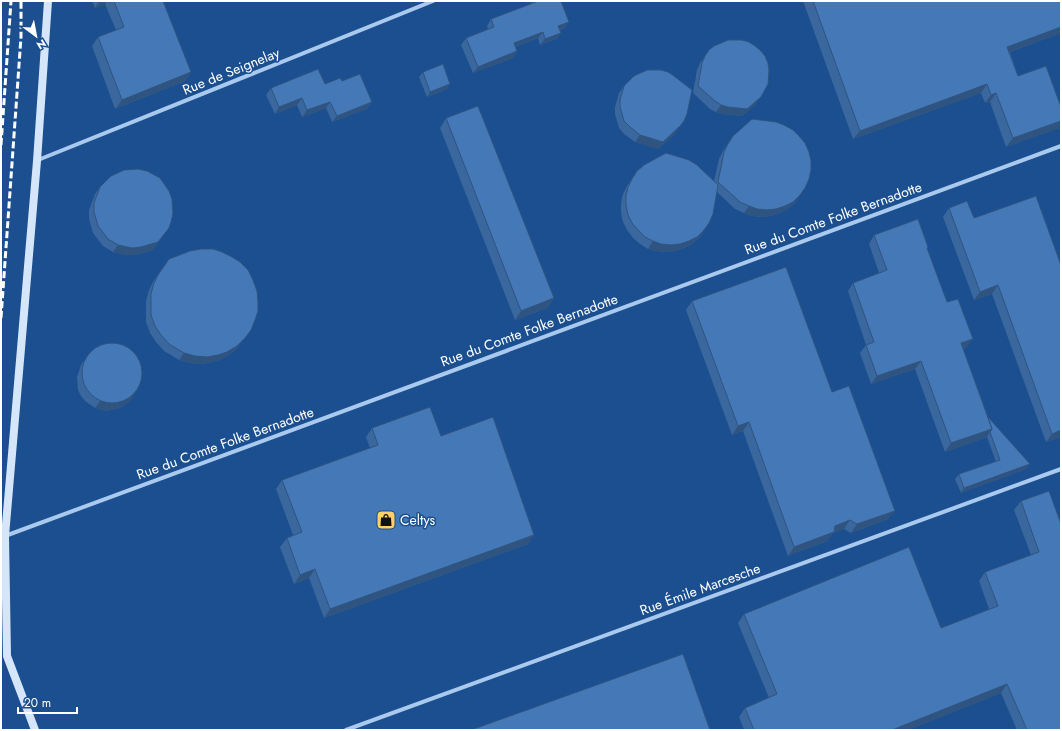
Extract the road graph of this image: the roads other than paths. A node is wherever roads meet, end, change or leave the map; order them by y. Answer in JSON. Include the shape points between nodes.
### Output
{"nodes":[{"id":1,"x":48,"y":1,"type":"edge"},
{"id":2,"x":433,"y":1,"type":"edge"},
{"id":3,"x":1061,"y":146,"type":"edge"},
{"id":4,"x":37,"y":161,"type":"junction"},
{"id":5,"x":1061,"y":469,"type":"edge"},
{"id":6,"x":5,"y":536,"type":"junction"},
{"id":7,"x":35,"y":730,"type":"edge"},
{"id":8,"x":346,"y":730,"type":"edge"}],
"edges":[{"from":1,"to":4,"type":"street"},
{"from":2,"to":4,"type":"street","name":"Rue de Seignelay"},
{"from":3,"to":6,"type":"street","name":"Rue du Comte Folke Bernadotte"},
{"from":4,"to":6,"type":"street"},
{"from":5,"to":8,"type":"street","name":"Rue Émile Marcesche"},
{"from":6,"to":7,"type":"street","via":[[7,656]]}]}
